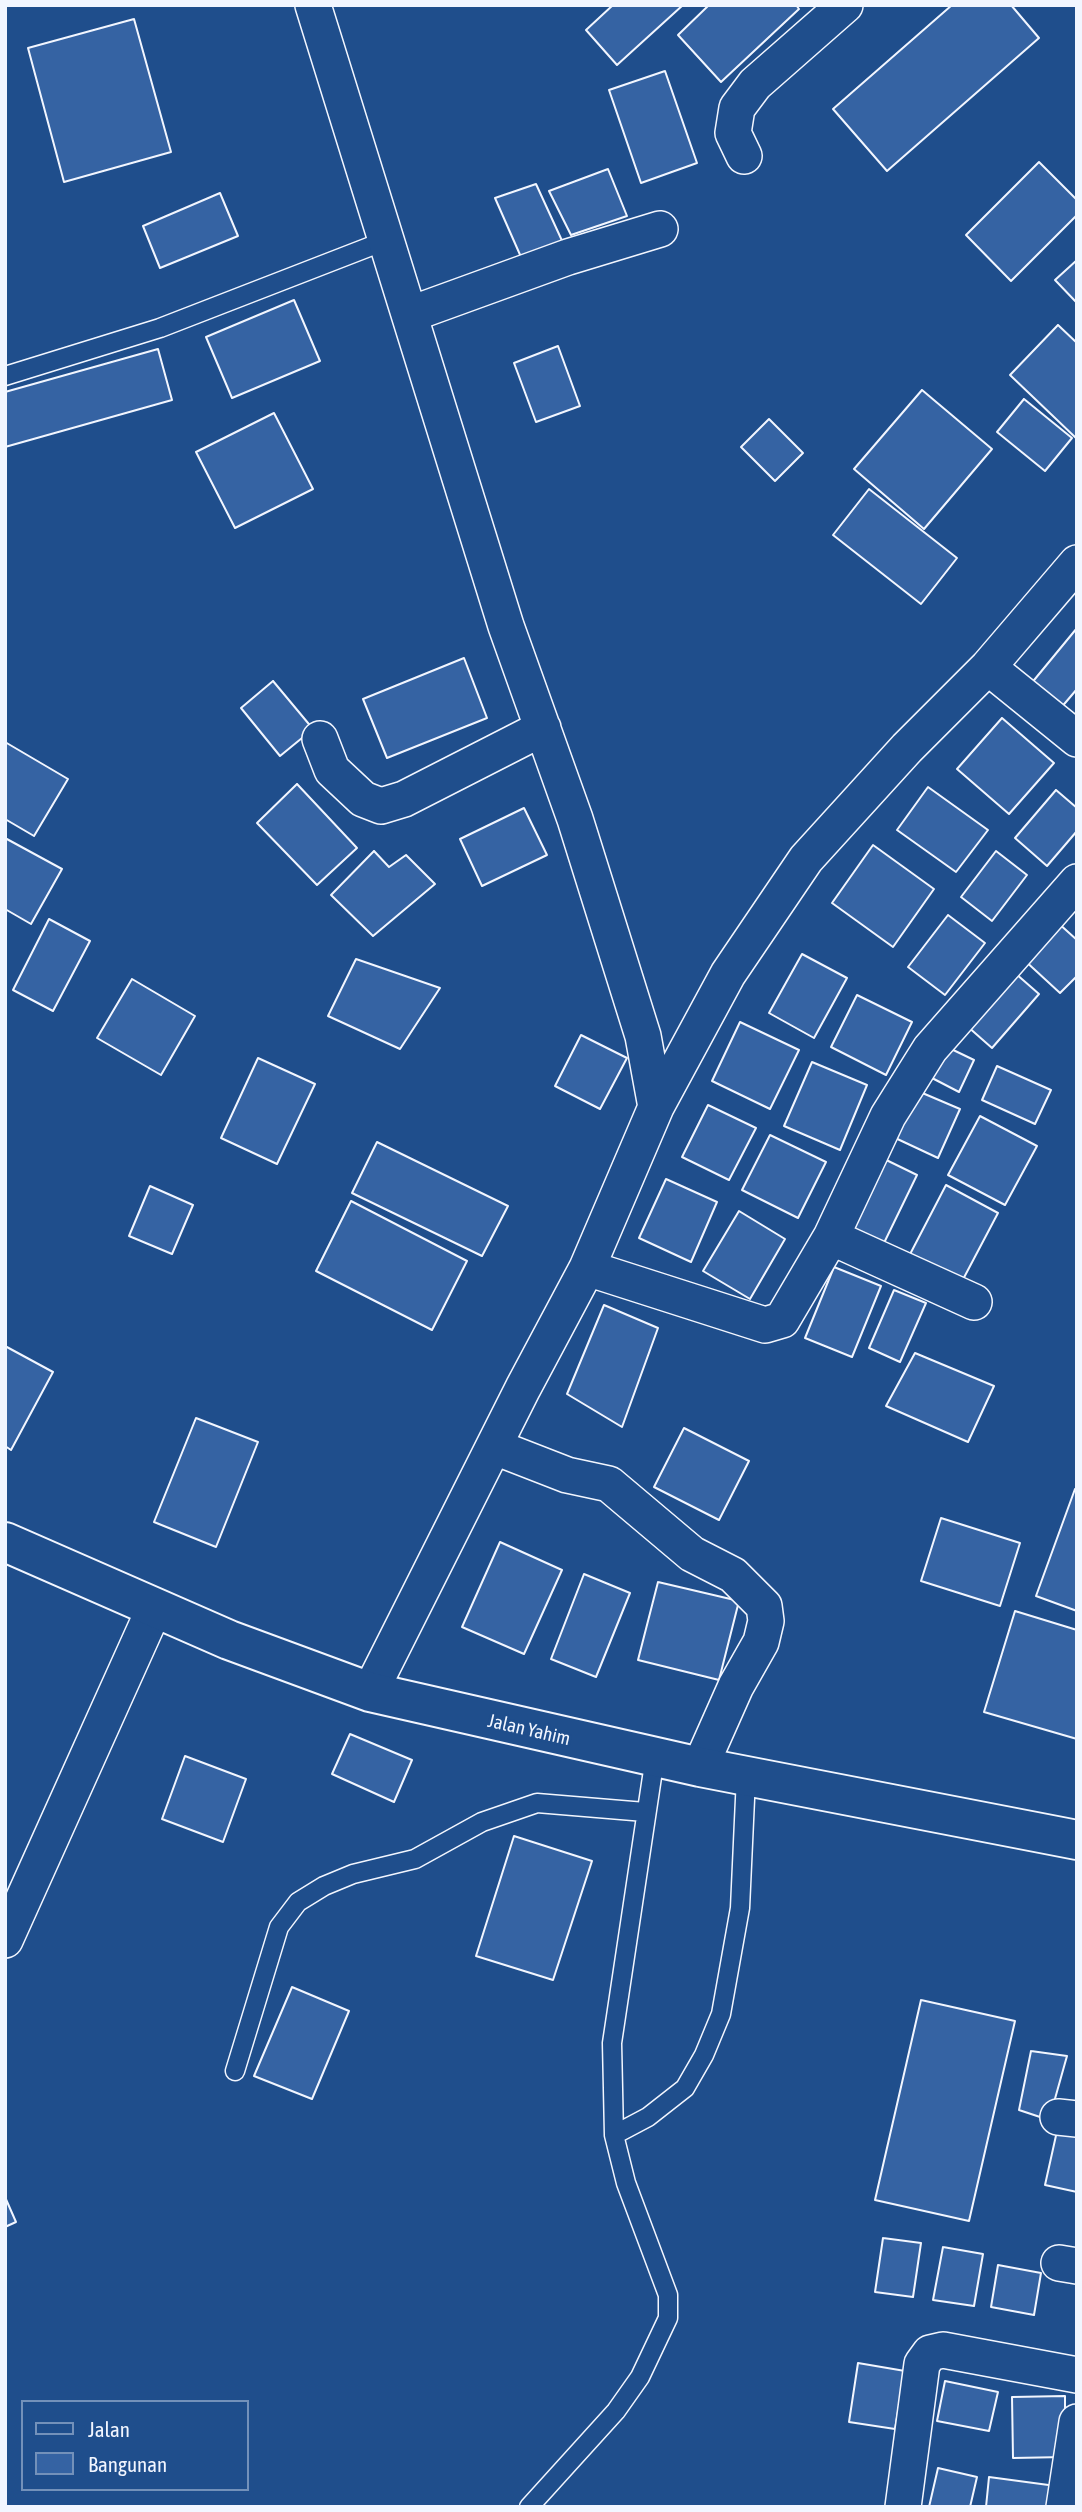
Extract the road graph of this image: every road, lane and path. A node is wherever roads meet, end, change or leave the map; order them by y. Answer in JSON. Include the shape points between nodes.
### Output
{"nodes":[{"id":1,"x":313,"y":5,"type":"edge"},
{"id":2,"x":845,"y":5,"type":"edge"},
{"id":3,"x":744,"y":156,"type":"dead end"},
{"id":4,"x":660,"y":229,"type":"dead end"},
{"id":5,"x":387,"y":240,"type":"junction"},
{"id":6,"x":411,"y":314,"type":"junction"},
{"id":7,"x":5,"y":376,"type":"edge"},
{"id":8,"x":1077,"y":563,"type":"edge"},
{"id":9,"x":988,"y":667,"type":"junction"},
{"id":10,"x":543,"y":728,"type":"junction"},
{"id":11,"x":320,"y":738,"type":"dead end"},
{"id":12,"x":1077,"y":738,"type":"edge"},
{"id":13,"x":1077,"y":882,"type":"edge"},
{"id":14,"x":656,"y":1107,"type":"junction"},
{"id":15,"x":831,"y":1237,"type":"junction"},
{"id":16,"x":587,"y":1268,"type":"junction"},
{"id":17,"x":974,"y":1302,"type":"dead end"},
{"id":18,"x":495,"y":1447,"type":"junction"},
{"id":19,"x":5,"y":1542,"type":"edge"},
{"id":20,"x":155,"y":1607,"type":"junction"},
{"id":21,"x":370,"y":1692,"type":"junction"},
{"id":22,"x":655,"y":1757,"type":"junction"},
{"id":23,"x":700,"y":1767,"type":"junction"},
{"id":24,"x":746,"y":1777,"type":"junction"},
{"id":25,"x":645,"y":1812,"type":"junction"},
{"id":26,"x":1077,"y":1840,"type":"edge"},
{"id":27,"x":5,"y":1940,"type":"edge"},
{"id":28,"x":235,"y":2071,"type":"dead end"},
{"id":29,"x":614,"y":2135,"type":"junction"},
{"id":30,"x":1077,"y":2375,"type":"edge"},
{"id":31,"x":1077,"y":2422,"type":"edge"},
{"id":32,"x":529,"y":2507,"type":"edge"},
{"id":33,"x":903,"y":2507,"type":"edge"},
{"id":34,"x":1064,"y":2507,"type":"edge"}],
"edges":[{"from":1,"to":5,"type":"street"},
{"from":2,"to":3,"type":"street","via":[[755,85],[737,108],[733,133]]},
{"from":4,"to":6,"type":"street"},
{"from":5,"to":6,"type":"street"},
{"from":5,"to":7,"type":"lane","via":[[160,328]]},
{"from":6,"to":10,"type":"street","via":[[506,626]]},
{"from":8,"to":9,"type":"street"},
{"from":9,"to":12,"type":"street"},
{"from":9,"to":14,"type":"street","via":[[806,859],[728,974]]},
{"from":10,"to":11,"type":"street","via":[[404,799],[381,806],[363,799],[332,770]]},
{"from":10,"to":14,"type":"street","via":[[643,1036]]},
{"from":13,"to":15,"type":"street","via":[[930,1049],[888,1115]]},
{"from":14,"to":16,"type":"street"},
{"from":15,"to":16,"type":"street","via":[[791,1309],[782,1320],[765,1325]]},
{"from":15,"to":17,"type":"street"},
{"from":16,"to":18,"type":"street"},
{"from":18,"to":21,"type":"street"},
{"from":18,"to":23,"type":"street","via":[[567,1475],[608,1484],[692,1554],[733,1575],[764,1606],[761,1642]]},
{"from":19,"to":20,"type":"street","name":"Jalan Yahim"},
{"from":20,"to":21,"type":"street","name":"Jalan Yahim"},
{"from":20,"to":27,"type":"street"},
{"from":21,"to":22,"type":"street","name":"Jalan Yahim"},
{"from":22,"to":23,"type":"street","name":"Jalan Yahim"},
{"from":22,"to":25,"type":"lane"},
{"from":23,"to":24,"type":"street","name":"Jalan Yahim"},
{"from":24,"to":26,"type":"street","name":"Jalan Yahim"},
{"from":24,"to":29,"type":"lane","via":[[740,1908],[720,2014],[685,2088],[648,2117]]},
{"from":25,"to":28,"type":"lane","via":[[537,1803],[482,1822],[415,1859],[353,1874],[298,1902],[279,1927]]},
{"from":25,"to":29,"type":"lane","via":[[612,2043]]},
{"from":29,"to":32,"type":"lane","via":[[626,2183],[668,2295],[668,2318],[640,2377],[616,2411]]},
{"from":30,"to":33,"type":"street","via":[[943,2350],[930,2353],[922,2364]]},
{"from":31,"to":34,"type":"street"}]}
